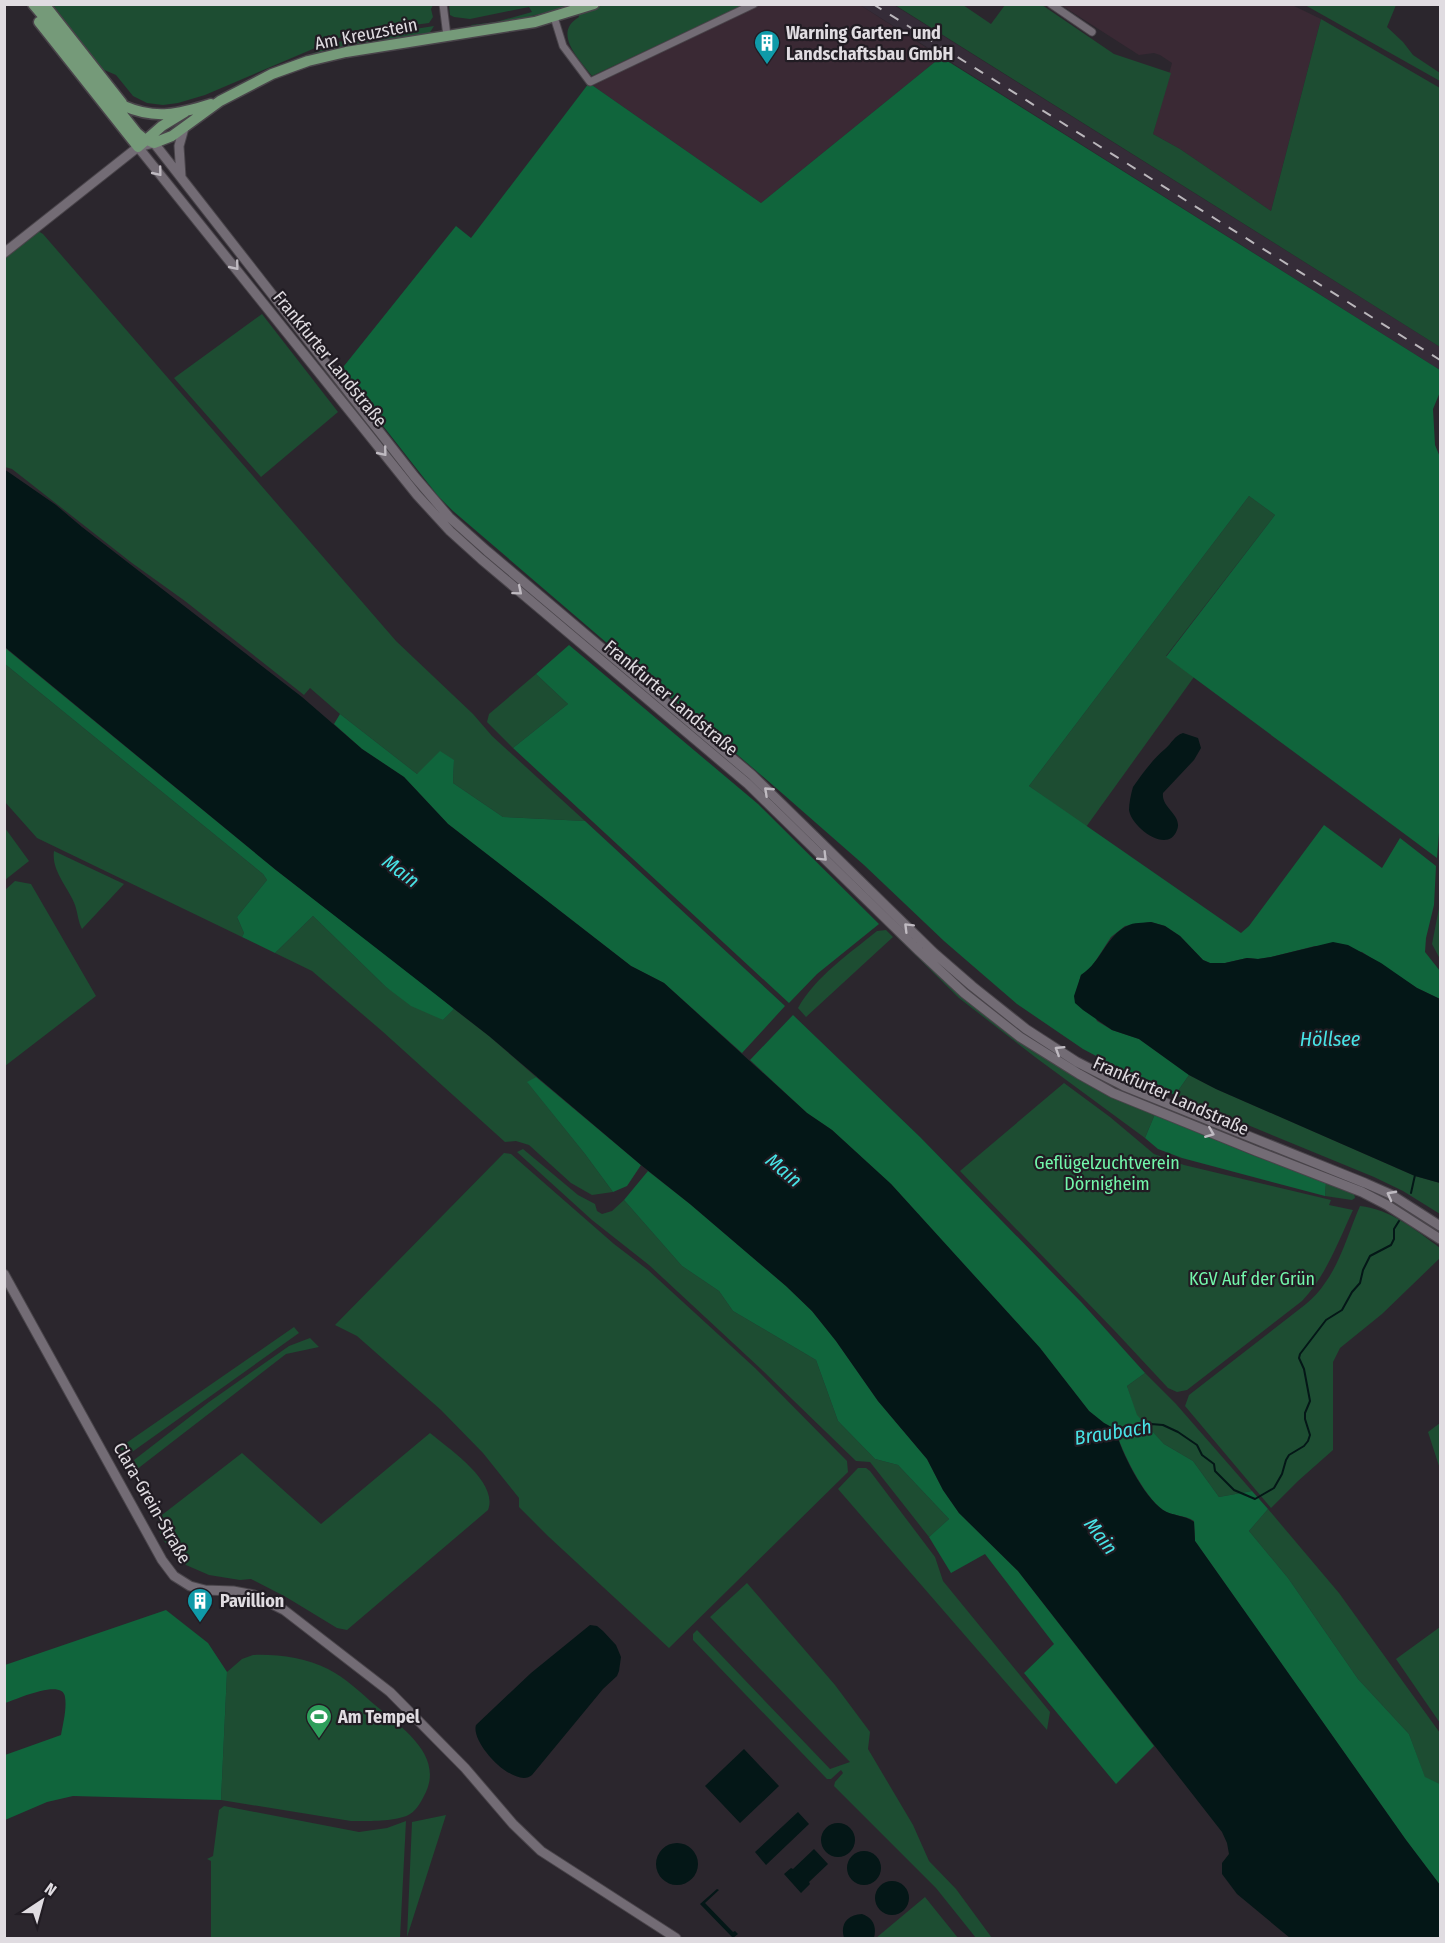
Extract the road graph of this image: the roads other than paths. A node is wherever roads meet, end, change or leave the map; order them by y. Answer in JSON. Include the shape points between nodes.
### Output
{"nodes":[{"id":1,"x":25,"y":4,"type":"edge"},
{"id":2,"x":33,"y":4,"type":"edge"},
{"id":3,"x":44,"y":4,"type":"edge"},
{"id":4,"x":443,"y":4,"type":"edge"},
{"id":5,"x":594,"y":4,"type":"edge"},
{"id":6,"x":754,"y":4,"type":"edge"},
{"id":7,"x":1051,"y":4,"type":"edge"},
{"id":8,"x":554,"y":17,"type":"junction"},
{"id":9,"x":1092,"y":32,"type":"dead end"},
{"id":10,"x":447,"y":36,"type":"junction"},
{"id":11,"x":220,"y":101,"type":"junction"},
{"id":12,"x":124,"y":106,"type":"junction"},
{"id":13,"x":185,"y":112,"type":"junction"},
{"id":14,"x":184,"y":128,"type":"junction"},
{"id":15,"x":144,"y":144,"type":"junction"},
{"id":16,"x":181,"y":177,"type":"junction"},
{"id":17,"x":4,"y":253,"type":"edge"},
{"id":18,"x":1440,"y":1226,"type":"edge"},
{"id":19,"x":1440,"y":1239,"type":"edge"},
{"id":20,"x":4,"y":1274,"type":"edge"},
{"id":21,"x":676,"y":1938,"type":"edge"}],
"edges":[{"from":1,"to":15,"type":"main road","name":"Frankfurter Landstraße"},
{"from":2,"to":15,"type":"main road"},
{"from":3,"to":12,"type":"main road","name":"Frankfurter Landstraße"},
{"from":4,"to":10,"type":"street"},
{"from":5,"to":8,"type":"main road","name":"Am Kreuzstein"},
{"from":6,"to":8,"type":"street","via":[[590,82],[563,46]]},
{"from":7,"to":9,"type":"street"},
{"from":8,"to":10,"type":"main road","name":"Am Kreuzstein"},
{"from":10,"to":11,"type":"main road","name":"Am Kreuzstein","via":[[308,61],[272,74]]},
{"from":11,"to":13,"type":"main road","name":"Am Kreuzstein"},
{"from":11,"to":14,"type":"main road","name":"Am Kreuzstein"},
{"from":12,"to":13,"type":"main road","name":"Am Kreuzstein","via":[[151,115]]},
{"from":12,"to":15,"type":"main road","name":"Frankfurter Landstraße"},
{"from":13,"to":15,"type":"main road"},
{"from":14,"to":15,"type":"main road","name":"Am Kreuzstein"},
{"from":14,"to":16,"type":"main road","via":[[179,146]]},
{"from":15,"to":16,"type":"main road","name":"Frankfurter Landstraße"},
{"from":15,"to":17,"type":"main road"},
{"from":15,"to":19,"type":"main road","name":"Frankfurter Landstraße","one_way":true,"via":[[417,495],[450,531],[748,784],[964,993],[1020,1037],[1113,1093],[1362,1192]]},
{"from":18,"to":16,"type":"main road","name":"Frankfurter Landstraße","one_way":true,"via":[[1365,1183],[1103,1076],[1026,1029],[972,986],[752,775],[449,517]]},
{"from":20,"to":21,"type":"main road","name":"Clara-Grein-Straße","via":[[171,1573],[197,1588],[254,1595],[297,1619],[390,1692],[465,1768],[525,1837],[554,1861]]}]}
